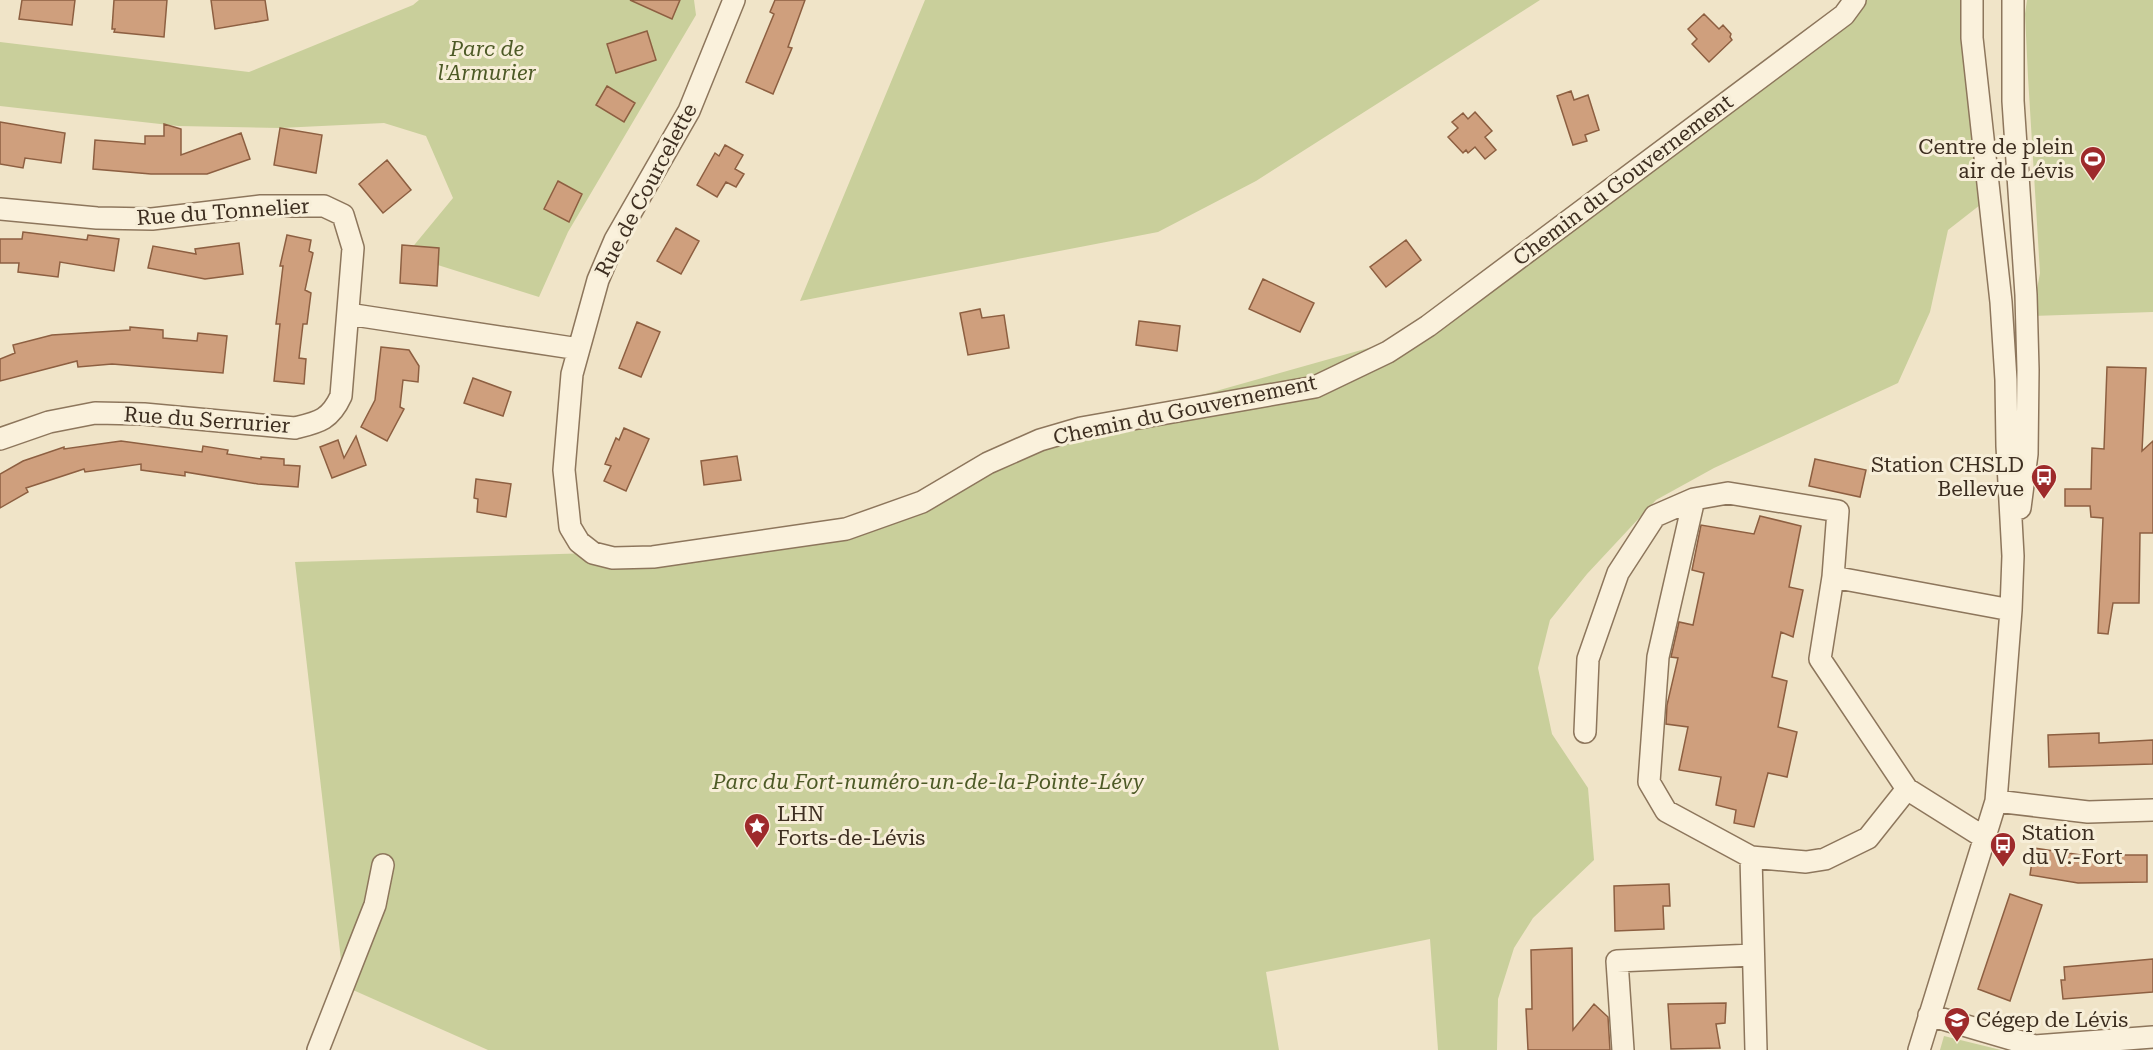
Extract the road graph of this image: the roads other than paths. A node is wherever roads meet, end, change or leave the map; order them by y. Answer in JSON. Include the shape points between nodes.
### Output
{"nodes":[{"id":1,"x":734,"y":0,"type":"edge"},
{"id":2,"x":1855,"y":0,"type":"edge"},
{"id":3,"x":1972,"y":0,"type":"edge"},
{"id":4,"x":2013,"y":0,"type":"edge"},
{"id":5,"x":0,"y":209,"type":"edge"},
{"id":6,"x":348,"y":314,"type":"junction"},
{"id":7,"x":579,"y":349,"type":"junction"},
{"id":8,"x":0,"y":439,"type":"edge"},
{"id":9,"x":1694,"y":500,"type":"junction"},
{"id":10,"x":570,"y":527,"type":"joint"},
{"id":11,"x":2013,"y":556,"type":"junction"},
{"id":12,"x":1833,"y":577,"type":"junction"},
{"id":13,"x":2011,"y":610,"type":"junction"},
{"id":14,"x":1585,"y":732,"type":"dead end"},
{"id":15,"x":1907,"y":789,"type":"junction"},
{"id":16,"x":1996,"y":801,"type":"junction"},
{"id":17,"x":2153,"y":810,"type":"edge"},
{"id":18,"x":1985,"y":838,"type":"junction"},
{"id":19,"x":1751,"y":857,"type":"junction"},
{"id":20,"x":382,"y":865,"type":"dead end"},
{"id":21,"x":1754,"y":955,"type":"junction"},
{"id":22,"x":1929,"y":1015,"type":"junction"},
{"id":23,"x":2153,"y":1037,"type":"edge"},
{"id":24,"x":318,"y":1050,"type":"edge"},
{"id":25,"x":1623,"y":1050,"type":"edge"},
{"id":26,"x":1756,"y":1050,"type":"edge"},
{"id":27,"x":1919,"y":1050,"type":"edge"}],
"edges":[{"from":1,"to":7,"type":"street","name":"Rue de Courcelette","via":[[689,111],[615,240],[598,280]]},
{"from":2,"to":10,"type":"street","name":"Chemin du Gouvernement","via":[[1844,15],[1428,326],[1388,352],[1316,387],[1081,428],[1040,440],[988,463],[922,502],[846,529],[653,557],[613,558],[586,548]]},
{"from":3,"to":11,"type":"street","via":[[1972,38],[2001,302]]},
{"from":4,"to":11,"type":"street","via":[[2013,101],[2028,370],[2027,454]]},
{"from":5,"to":6,"type":"street","name":"Rue du Tonnelier","via":[[152,219],[261,206],[324,206],[343,215],[353,249]]},
{"from":6,"to":7,"type":"street"},
{"from":6,"to":8,"type":"street","name":"Rue du Serrurier","via":[[341,396],[335,410],[319,422],[295,428],[95,413],[50,422]]},
{"from":7,"to":10,"type":"street","name":"Rue de Courcelette","via":[[572,374],[564,470]]},
{"from":9,"to":12,"type":"street","via":[[1728,493],[1838,511]]},
{"from":9,"to":14,"type":"street","via":[[1655,516],[1618,573],[1588,659]]},
{"from":9,"to":19,"type":"street","via":[[1658,657],[1649,782],[1666,811]]},
{"from":11,"to":13,"type":"street"},
{"from":12,"to":13,"type":"street"},
{"from":12,"to":15,"type":"street","via":[[1820,659]]},
{"from":13,"to":16,"type":"street"},
{"from":15,"to":18,"type":"street"},
{"from":15,"to":19,"type":"street","via":[[1868,838],[1826,859],[1806,862]]},
{"from":16,"to":17,"type":"street","via":[[2088,812]]},
{"from":16,"to":18,"type":"street"},
{"from":18,"to":22,"type":"street"},
{"from":19,"to":21,"type":"street"},
{"from":20,"to":24,"type":"street","via":[[375,905]]},
{"from":21,"to":25,"type":"street","via":[[1617,961]]},
{"from":21,"to":26,"type":"street"},
{"from":22,"to":23,"type":"street","via":[[2035,1046]]},
{"from":22,"to":27,"type":"street"}]}
